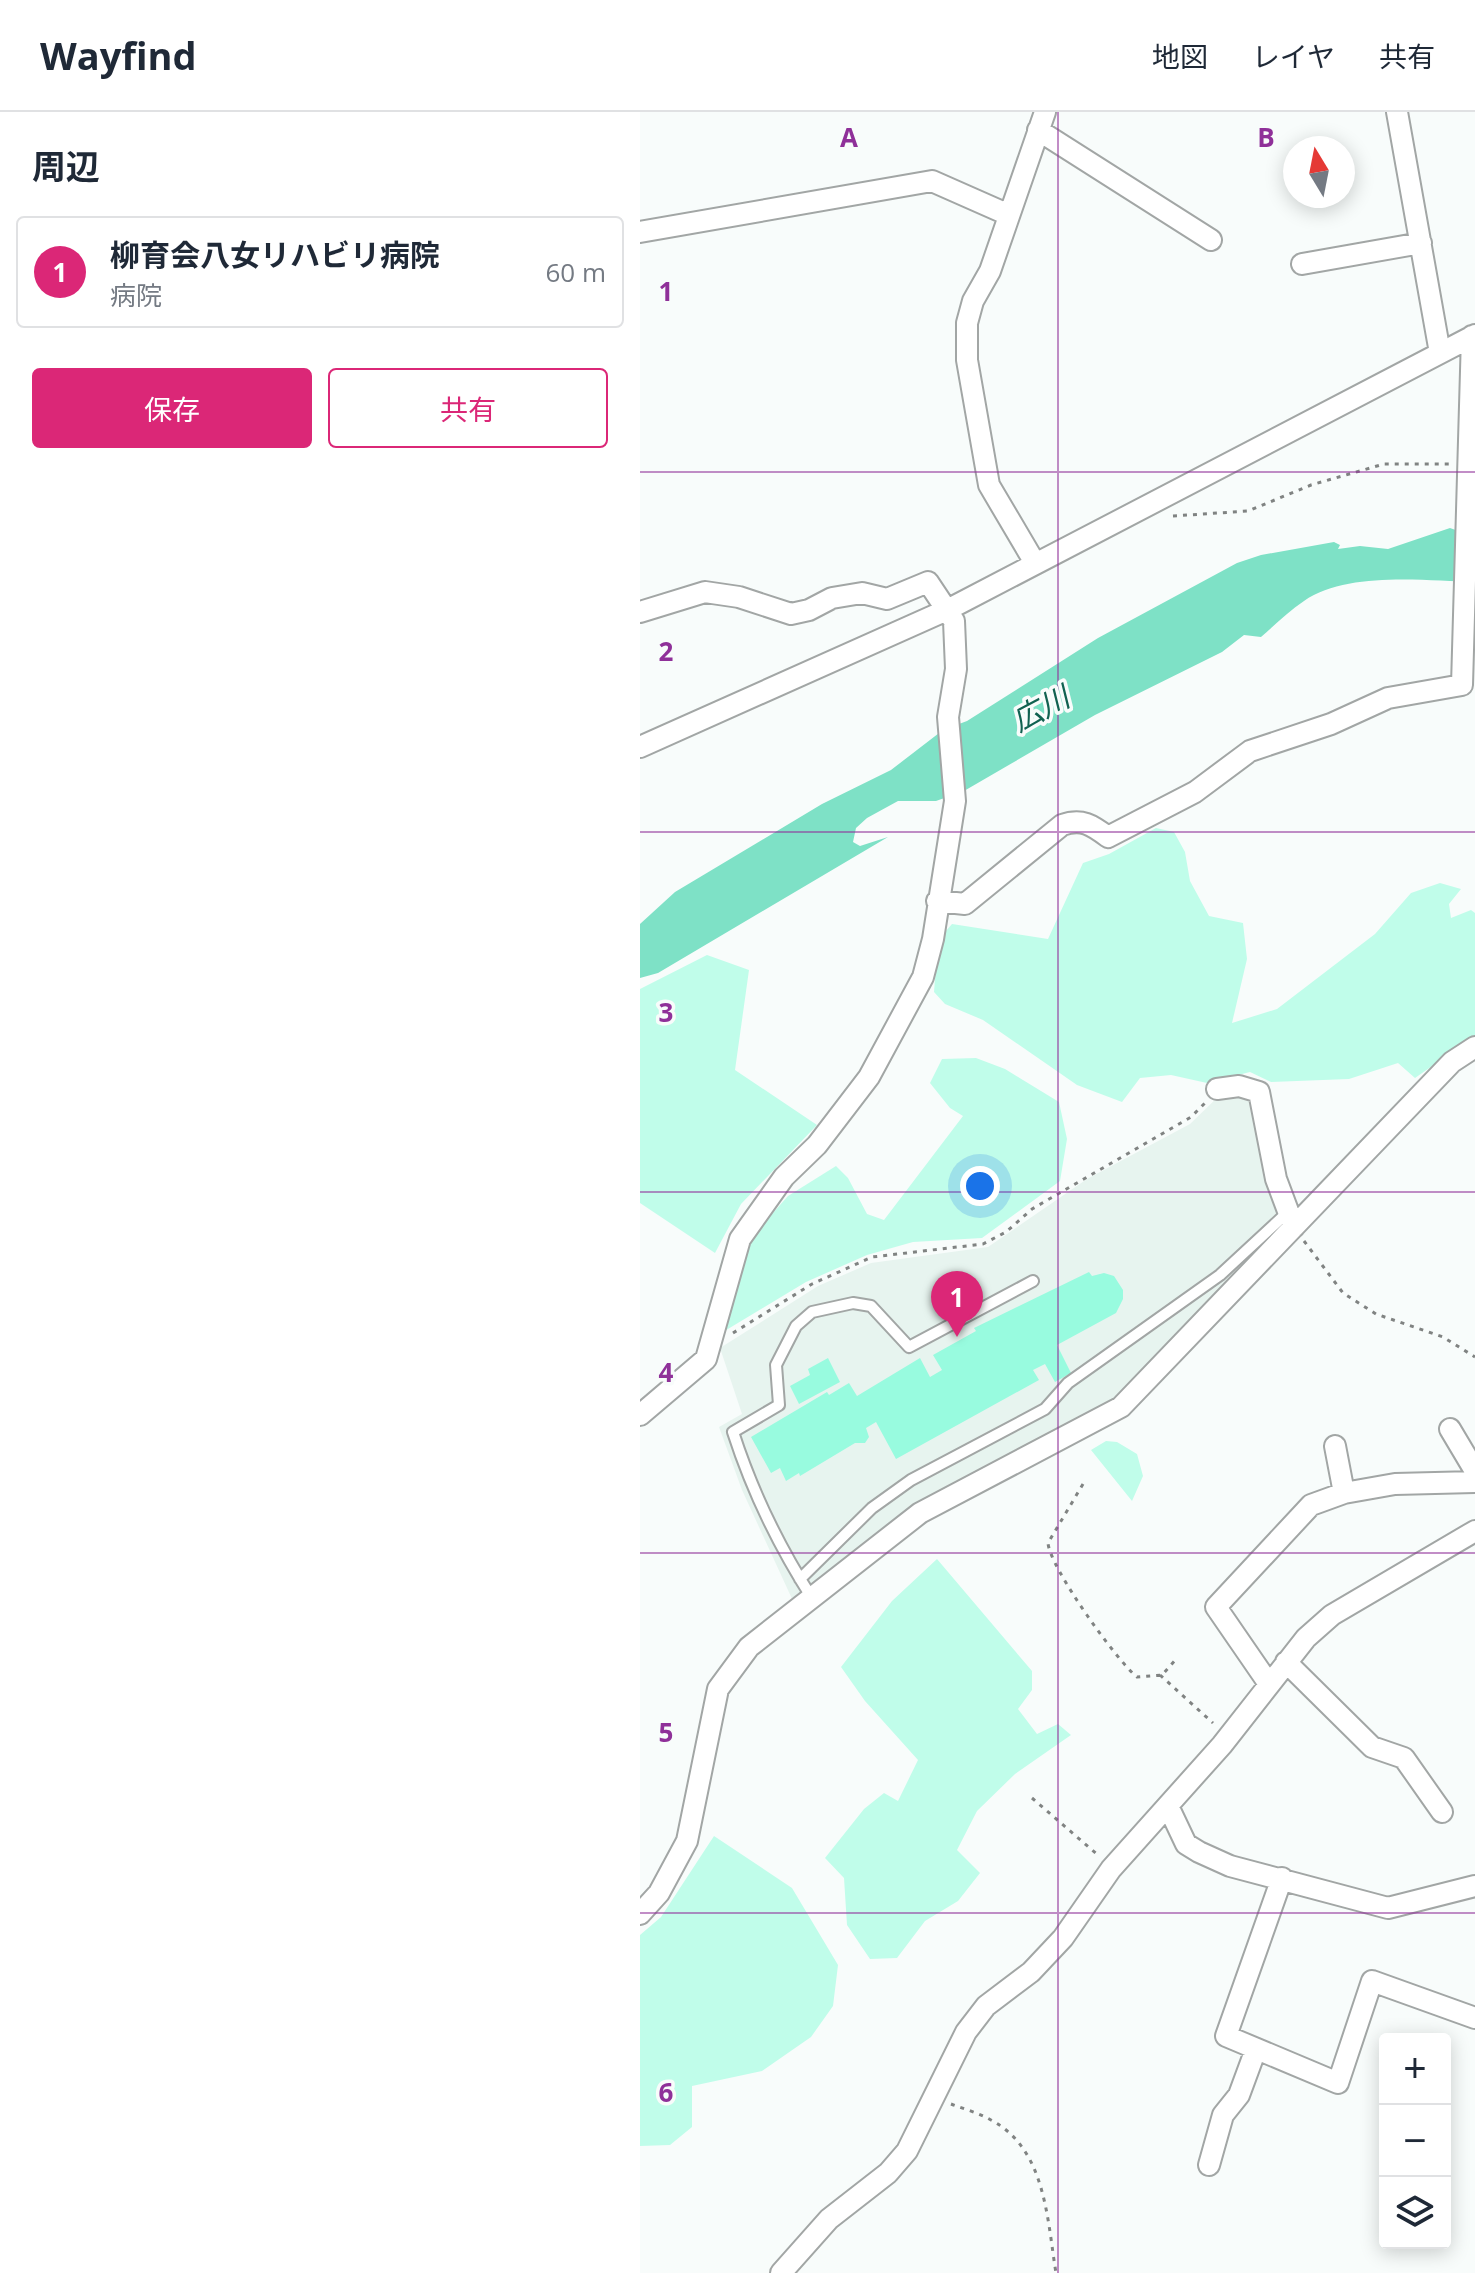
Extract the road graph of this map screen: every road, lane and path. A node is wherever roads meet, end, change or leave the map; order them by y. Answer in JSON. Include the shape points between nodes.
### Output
{"nodes":[{"id":1,"x":1397,"y":112,"type":"edge"},
{"id":2,"x":1042,"y":121,"type":"edge"},
{"id":3,"x":1009,"y":215,"type":"junction"},
{"id":4,"x":640,"y":232,"type":"edge"},
{"id":5,"x":1211,"y":240,"type":"dead end"},
{"id":6,"x":1421,"y":243,"type":"junction"},
{"id":7,"x":1302,"y":264,"type":"dead end"},
{"id":8,"x":1474,"y":335,"type":"edge"},
{"id":9,"x":1440,"y":353,"type":"junction"},
{"id":10,"x":1472,"y":465,"type":"edge"},
{"id":11,"x":1170,"y":516,"type":"dead end"},
{"id":12,"x":1035,"y":563,"type":"junction"},
{"id":13,"x":640,"y":587,"type":"edge"},
{"id":14,"x":949,"y":609,"type":"junction"},
{"id":15,"x":642,"y":611,"type":"edge"},
{"id":16,"x":640,"y":747,"type":"edge"},
{"id":17,"x":937,"y":901,"type":"junction"},
{"id":18,"x":1475,"y":1047,"type":"edge"},
{"id":19,"x":1217,"y":1089,"type":"joint"},
{"id":20,"x":1291,"y":1220,"type":"junction"},
{"id":21,"x":1033,"y":1281,"type":"dead end"},
{"id":22,"x":709,"y":1347,"type":"junction"},
{"id":23,"x":1475,"y":1357,"type":"edge"},
{"id":24,"x":640,"y":1415,"type":"edge"},
{"id":25,"x":1450,"y":1429,"type":"dead end"},
{"id":26,"x":1335,"y":1446,"type":"dead end"},
{"id":27,"x":1475,"y":1471,"type":"edge"},
{"id":28,"x":1475,"y":1482,"type":"edge"},
{"id":29,"x":1083,"y":1484,"type":"dead end"},
{"id":30,"x":1344,"y":1493,"type":"junction"},
{"id":31,"x":1475,"y":1531,"type":"edge"},
{"id":32,"x":800,"y":1579,"type":"junction"},
{"id":33,"x":812,"y":1598,"type":"junction"},
{"id":34,"x":1177,"y":1658,"type":"dead end"},
{"id":35,"x":1286,"y":1662,"type":"junction"},
{"id":36,"x":1160,"y":1675,"type":"junction"},
{"id":37,"x":1269,"y":1684,"type":"junction"},
{"id":38,"x":1227,"y":1738,"type":"junction"},
{"id":39,"x":1032,"y":1798,"type":"dead end"},
{"id":40,"x":1168,"y":1806,"type":"junction"},
{"id":41,"x":1442,"y":1812,"type":"dead end"},
{"id":42,"x":1114,"y":1867,"type":"junction"},
{"id":43,"x":1282,"y":1878,"type":"junction"},
{"id":44,"x":1475,"y":1886,"type":"edge"},
{"id":45,"x":640,"y":1914,"type":"edge"},
{"id":46,"x":1475,"y":2018,"type":"edge"},
{"id":47,"x":1256,"y":2049,"type":"junction"},
{"id":48,"x":932,"y":2097,"type":"junction"},
{"id":49,"x":1209,"y":2165,"type":"dead end"},
{"id":50,"x":781,"y":2273,"type":"edge"},
{"id":51,"x":1056,"y":2273,"type":"edge"}],
"edges":[{"from":1,"to":6,"type":"street"},
{"from":2,"to":3,"type":"street"},
{"from":2,"to":5,"type":"street"},
{"from":3,"to":4,"type":"street","via":[[932,181]]},
{"from":3,"to":12,"type":"street","via":[[990,271],[973,301],[967,360],[989,485]]},
{"from":6,"to":7,"type":"street"},
{"from":6,"to":9,"type":"street"},
{"from":8,"to":9,"type":"street"},
{"from":8,"to":10,"type":"street"},
{"from":9,"to":12,"type":"street"},
{"from":10,"to":11,"type":"path","via":[[1384,464],[1248,511]]},
{"from":10,"to":17,"type":"street","via":[[1462,685],[1388,698],[1250,751],[1195,792],[1108,837],[1089,823],[1075,820],[1062,825],[965,904]]},
{"from":12,"to":14,"type":"street"},
{"from":13,"to":15,"type":"street"},
{"from":14,"to":15,"type":"street","via":[[928,582],[887,599],[862,593],[791,614],[705,592]]},
{"from":14,"to":16,"type":"street"},
{"from":14,"to":17,"type":"street","via":[[956,669],[948,717],[955,801]]},
{"from":17,"to":22,"type":"street","via":[[923,977],[869,1077],[817,1145],[784,1177],[740,1239]]},
{"from":18,"to":20,"type":"street","via":[[1452,1062]]},
{"from":19,"to":20,"type":"street","via":[[1239,1086],[1259,1092],[1276,1179]]},
{"from":19,"to":22,"type":"path","via":[[1191,1117],[1032,1209],[983,1244],[872,1257],[812,1284]]},
{"from":20,"to":23,"type":"path","via":[[1343,1293],[1376,1314],[1443,1337]]},
{"from":20,"to":32,"type":"lane","via":[[1068,1383],[1045,1409],[911,1480],[872,1508]]},
{"from":20,"to":33,"type":"street","via":[[1121,1407],[920,1513]]},
{"from":21,"to":32,"type":"lane","via":[[909,1347],[871,1306],[853,1303],[812,1312],[796,1326],[776,1365],[779,1405],[733,1432],[748,1478]]},
{"from":22,"to":24,"type":"street","via":[[706,1359]]},
{"from":25,"to":27,"type":"street"},
{"from":26,"to":30,"type":"street"},
{"from":28,"to":30,"type":"street","via":[[1395,1484]]},
{"from":29,"to":36,"type":"path","via":[[1048,1543],[1049,1552],[1072,1596],[1127,1669],[1137,1677]]},
{"from":30,"to":37,"type":"street","via":[[1311,1505],[1216,1607]]},
{"from":31,"to":35,"type":"street","via":[[1332,1615]]},
{"from":32,"to":33,"type":"lane"},
{"from":33,"to":45,"type":"street","via":[[749,1647],[718,1689],[687,1841],[659,1893]]},
{"from":34,"to":36,"type":"path"},
{"from":35,"to":37,"type":"street"},
{"from":35,"to":41,"type":"street","via":[[1372,1747],[1404,1758]]},
{"from":36,"to":38,"type":"path"},
{"from":37,"to":38,"type":"street"},
{"from":38,"to":40,"type":"street"},
{"from":39,"to":42,"type":"path"},
{"from":40,"to":42,"type":"street"},
{"from":40,"to":43,"type":"street","via":[[1186,1844],[1230,1866]]},
{"from":42,"to":48,"type":"street","via":[[1063,1938],[979,2015]]},
{"from":43,"to":44,"type":"street","via":[[1388,1908]]},
{"from":43,"to":47,"type":"street","via":[[1226,2036]]},
{"from":46,"to":47,"type":"street","via":[[1372,1981],[1338,2083]]},
{"from":47,"to":49,"type":"street","via":[[1239,2095],[1223,2115]]},
{"from":48,"to":50,"type":"street","via":[[907,2151],[888,2173],[829,2219]]},
{"from":48,"to":51,"type":"path","via":[[992,2120],[1017,2140],[1047,2205]]}]}
